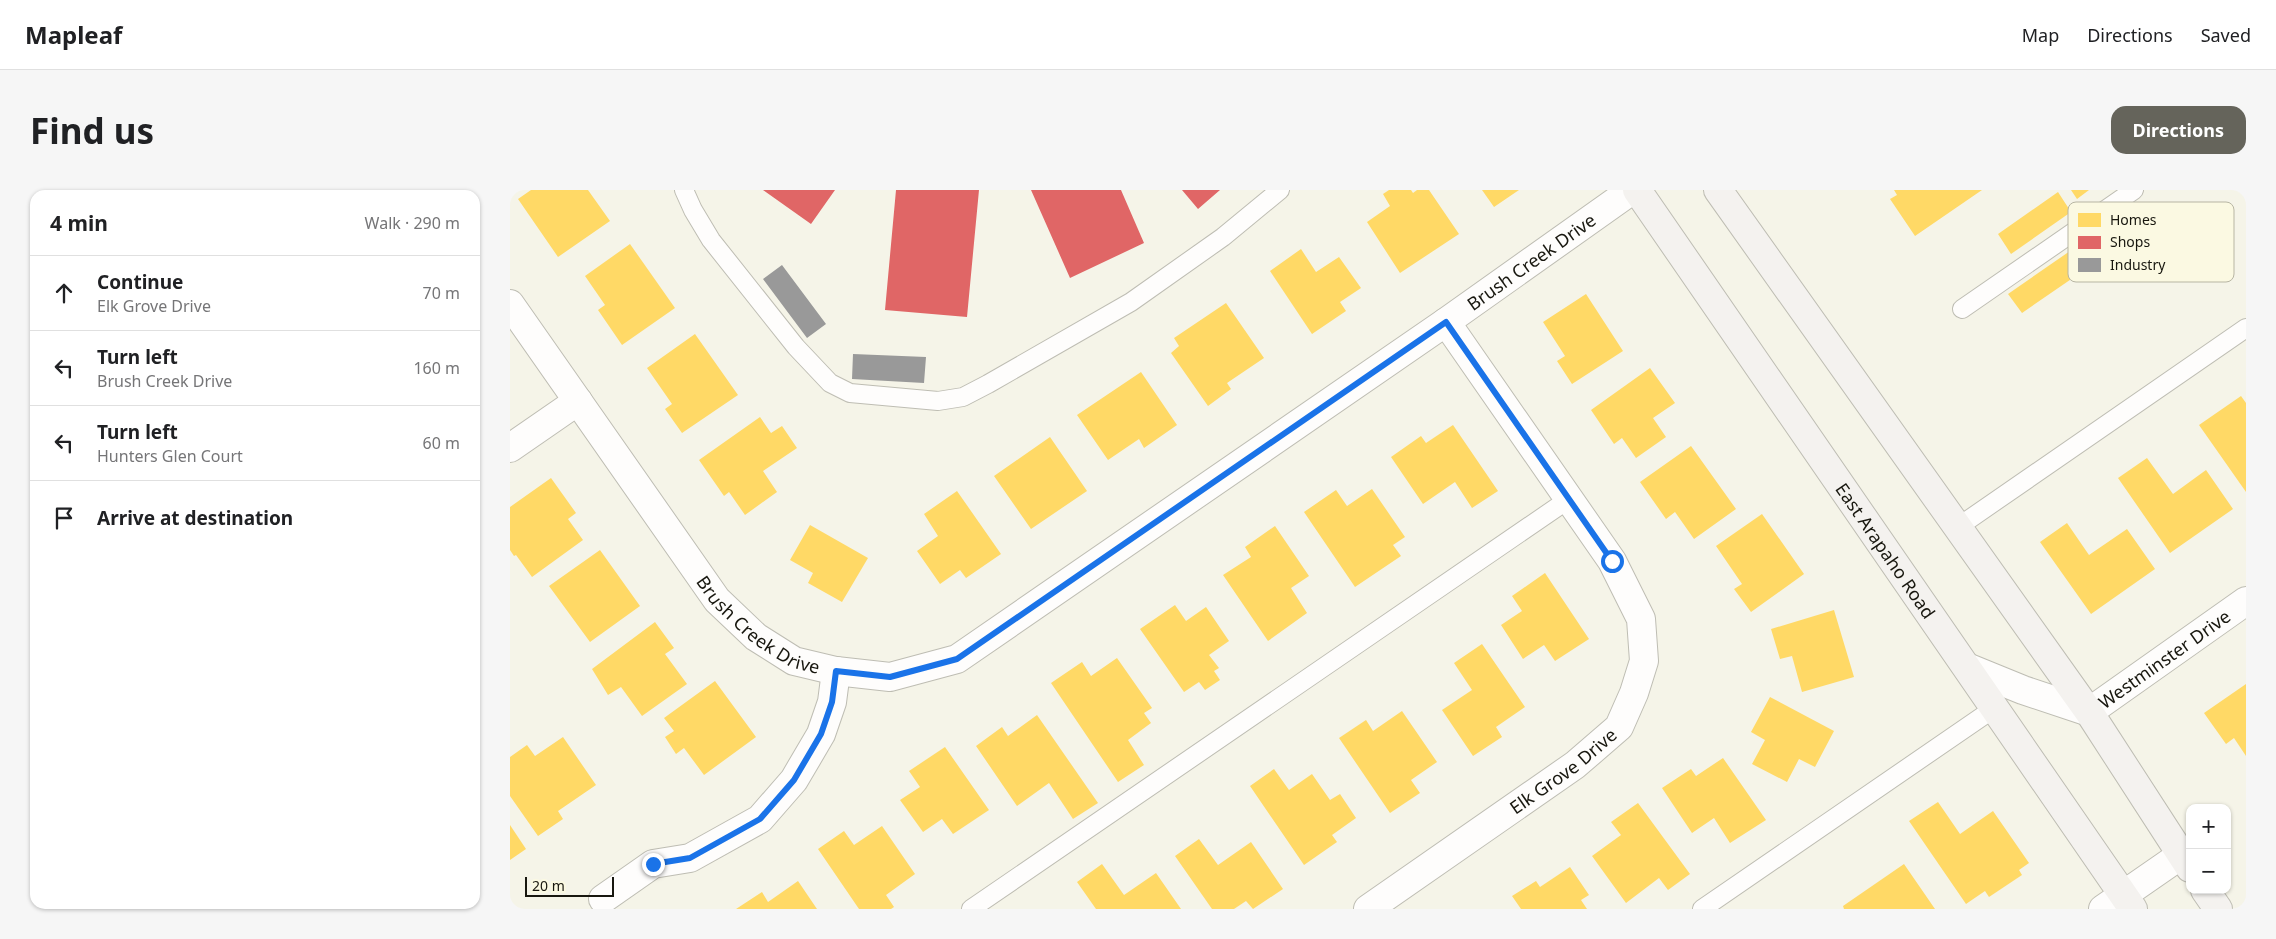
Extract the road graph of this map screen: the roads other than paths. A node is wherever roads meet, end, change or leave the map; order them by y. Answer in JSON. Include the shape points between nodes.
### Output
{"nodes":[{"id":1,"x":684,"y":190,"type":"edge"},
{"id":2,"x":1280,"y":190,"type":"edge"},
{"id":3,"x":1632,"y":190,"type":"edge"},
{"id":4,"x":1637,"y":190,"type":"edge"},
{"id":5,"x":1718,"y":190,"type":"edge"},
{"id":6,"x":2134,"y":190,"type":"edge"},
{"id":7,"x":2117,"y":202,"type":"edge"},
{"id":8,"x":2068,"y":236,"type":"edge"},
{"id":9,"x":510,"y":304,"type":"edge"},
{"id":10,"x":1962,"y":309,"type":"dead end"},
{"id":11,"x":1446,"y":322,"type":"junction"},
{"id":12,"x":2246,"y":328,"type":"edge"},
{"id":13,"x":578,"y":401,"type":"junction"},
{"id":14,"x":510,"y":448,"type":"edge"},
{"id":15,"x":1569,"y":499,"type":"junction"},
{"id":16,"x":1958,"y":527,"type":"junction"},
{"id":17,"x":2246,"y":601,"type":"edge"},
{"id":18,"x":1969,"y":668,"type":"junction"},
{"id":19,"x":836,"y":671,"type":"junction"},
{"id":20,"x":1996,"y":707,"type":"junction"},
{"id":21,"x":2089,"y":712,"type":"junction"},
{"id":22,"x":2185,"y":862,"type":"edge"},
{"id":23,"x":2208,"y":894,"type":"edge"},
{"id":24,"x":603,"y":899,"type":"dead end"},
{"id":25,"x":2120,"y":904,"type":"edge"},
{"id":26,"x":971,"y":909,"type":"edge"},
{"id":27,"x":1368,"y":909,"type":"edge"},
{"id":28,"x":1702,"y":909,"type":"edge"},
{"id":29,"x":2218,"y":909,"type":"edge"}],
"edges":[{"from":1,"to":2,"type":"lane","via":[[711,240],[796,347],[830,383],[850,393],[938,401],[963,396],[988,384],[1131,302],[1223,237]]},
{"from":3,"to":11,"type":"street","name":"Brush Creek Drive"},
{"from":4,"to":18,"type":"main road","name":"East Arapaho Road"},
{"from":5,"to":16,"type":"main road"},
{"from":6,"to":7,"type":"lane"},
{"from":8,"to":10,"type":"lane"},
{"from":9,"to":13,"type":"street","name":"Brush Creek Drive"},
{"from":11,"to":15,"type":"street","name":"Elk Grove Drive"},
{"from":11,"to":19,"type":"street","name":"Brush Creek Drive","via":[[957,659],[890,677]]},
{"from":12,"to":16,"type":"lane"},
{"from":13,"to":14,"type":"street"},
{"from":13,"to":19,"type":"street","name":"Brush Creek Drive","via":[[717,600],[756,637],[794,662]]},
{"from":15,"to":26,"type":"lane"},
{"from":15,"to":27,"type":"street","name":"Elk Grove Drive","via":[[1612,561],[1640,619],[1644,661],[1619,727],[1575,765]]},
{"from":16,"to":21,"type":"main road"},
{"from":17,"to":21,"type":"street","name":"Westminster Drive"},
{"from":18,"to":20,"type":"main road","name":"East Arapaho Road"},
{"from":18,"to":21,"type":"street","name":"Westminster Drive"},
{"from":19,"to":24,"type":"street","via":[[832,702],[821,734],[794,780],[760,819],[690,858],[653,864]]},
{"from":20,"to":25,"type":"main road","name":"East Arapaho Road"},
{"from":20,"to":28,"type":"lane"},
{"from":21,"to":22,"type":"main road"},
{"from":22,"to":25,"type":"street"},
{"from":23,"to":29,"type":"main road"}]}
